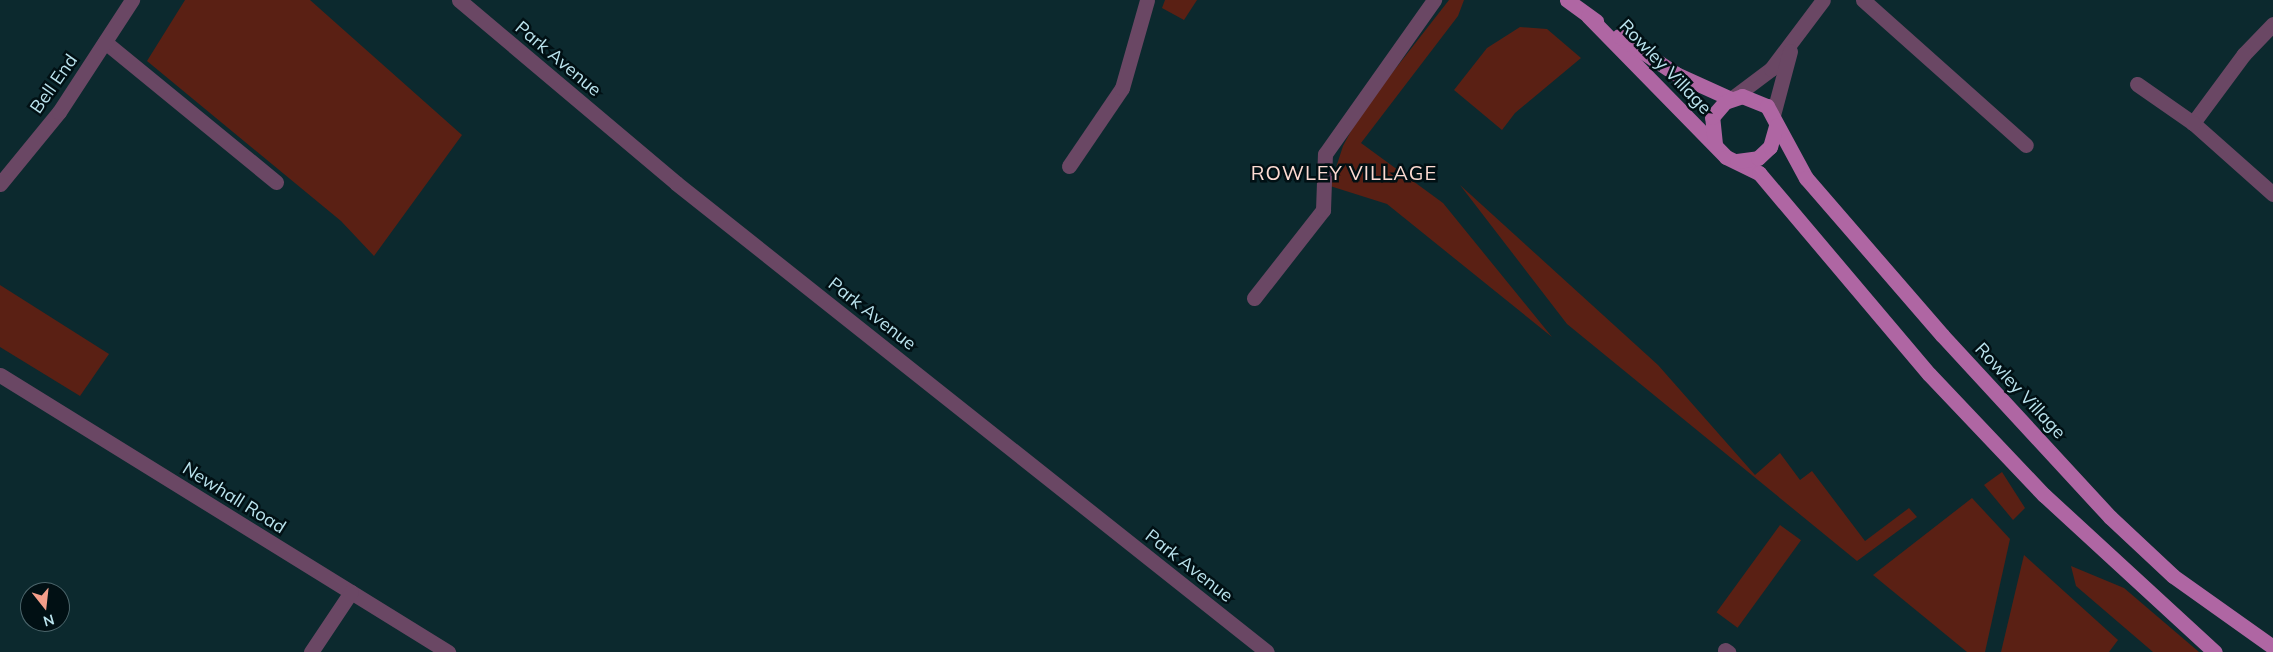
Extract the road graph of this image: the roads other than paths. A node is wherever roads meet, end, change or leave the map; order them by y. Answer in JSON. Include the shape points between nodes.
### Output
{"nodes":[{"id":1,"x":132,"y":0,"type":"edge"},
{"id":2,"x":458,"y":0,"type":"edge"},
{"id":3,"x":1147,"y":0,"type":"edge"},
{"id":4,"x":1434,"y":0,"type":"edge"},
{"id":5,"x":1568,"y":0,"type":"edge"},
{"id":6,"x":1823,"y":0,"type":"edge"},
{"id":7,"x":1863,"y":0,"type":"edge"},
{"id":8,"x":1588,"y":16,"type":"junction"},
{"id":9,"x":2273,"y":24,"type":"edge"},
{"id":10,"x":105,"y":42,"type":"junction"},
{"id":11,"x":1791,"y":47,"type":"junction"},
{"id":12,"x":2137,"y":84,"type":"dead end"},
{"id":13,"x":1731,"y":99,"type":"junction"},
{"id":14,"x":1775,"y":120,"type":"junction"},
{"id":15,"x":2193,"y":123,"type":"junction"},
{"id":16,"x":2026,"y":145,"type":"dead end"},
{"id":17,"x":1715,"y":146,"type":"junction"},
{"id":18,"x":1737,"y":161,"type":"junction"},
{"id":19,"x":1069,"y":166,"type":"dead end"},
{"id":20,"x":276,"y":182,"type":"dead end"},
{"id":21,"x":0,"y":184,"type":"edge"},
{"id":22,"x":2273,"y":194,"type":"edge"},
{"id":23,"x":1254,"y":298,"type":"dead end"},
{"id":24,"x":0,"y":375,"type":"edge"},
{"id":25,"x":351,"y":592,"type":"junction"},
{"id":26,"x":2273,"y":647,"type":"edge"},
{"id":27,"x":311,"y":652,"type":"edge"},
{"id":28,"x":448,"y":652,"type":"edge"},
{"id":29,"x":1267,"y":652,"type":"edge"},
{"id":30,"x":2215,"y":652,"type":"edge"}],
"edges":[{"from":1,"to":10,"type":"street","name":"Bell End"},
{"from":2,"to":29,"type":"street","name":"Park Avenue","via":[[676,183]]},
{"from":3,"to":19,"type":"street","via":[[1122,88]]},
{"from":4,"to":23,"type":"street","via":[[1325,154],[1323,210]]},
{"from":5,"to":8,"type":"main road","name":"Rowley Village"},
{"from":6,"to":11,"type":"street"},
{"from":7,"to":16,"type":"street"},
{"from":8,"to":13,"type":"main road","name":"Rowley Village","via":[[1676,74]]},
{"from":8,"to":17,"type":"main road","name":"Rowley Village"},
{"from":9,"to":15,"type":"street","via":[[2244,54]]},
{"from":10,"to":20,"type":"street"},
{"from":10,"to":21,"type":"street","name":"Bell End","via":[[59,112]]},
{"from":11,"to":13,"type":"street","via":[[1771,69]]},
{"from":11,"to":14,"type":"street"},
{"from":12,"to":15,"type":"street"},
{"from":13,"to":14,"type":"main road","name":"Rowley Village","via":[[1759,100]]},
{"from":13,"to":17,"type":"main road","name":"Rowley Village","via":[[1712,117]]},
{"from":14,"to":18,"type":"main road","via":[[1770,147],[1758,158]]},
{"from":14,"to":26,"type":"main road","name":"Rowley Village","via":[[1806,178],[1942,335],[2110,517],[2173,576]]},
{"from":15,"to":22,"type":"street"},
{"from":17,"to":18,"type":"main road","name":"Rowley Village"},
{"from":18,"to":30,"type":"main road","name":"Rowley Village","via":[[1759,172],[1773,187],[1929,374],[2044,495]]},
{"from":24,"to":25,"type":"street","name":"Newhall Road"},
{"from":25,"to":27,"type":"street"},
{"from":25,"to":28,"type":"street","name":"Newhall Road"}]}
